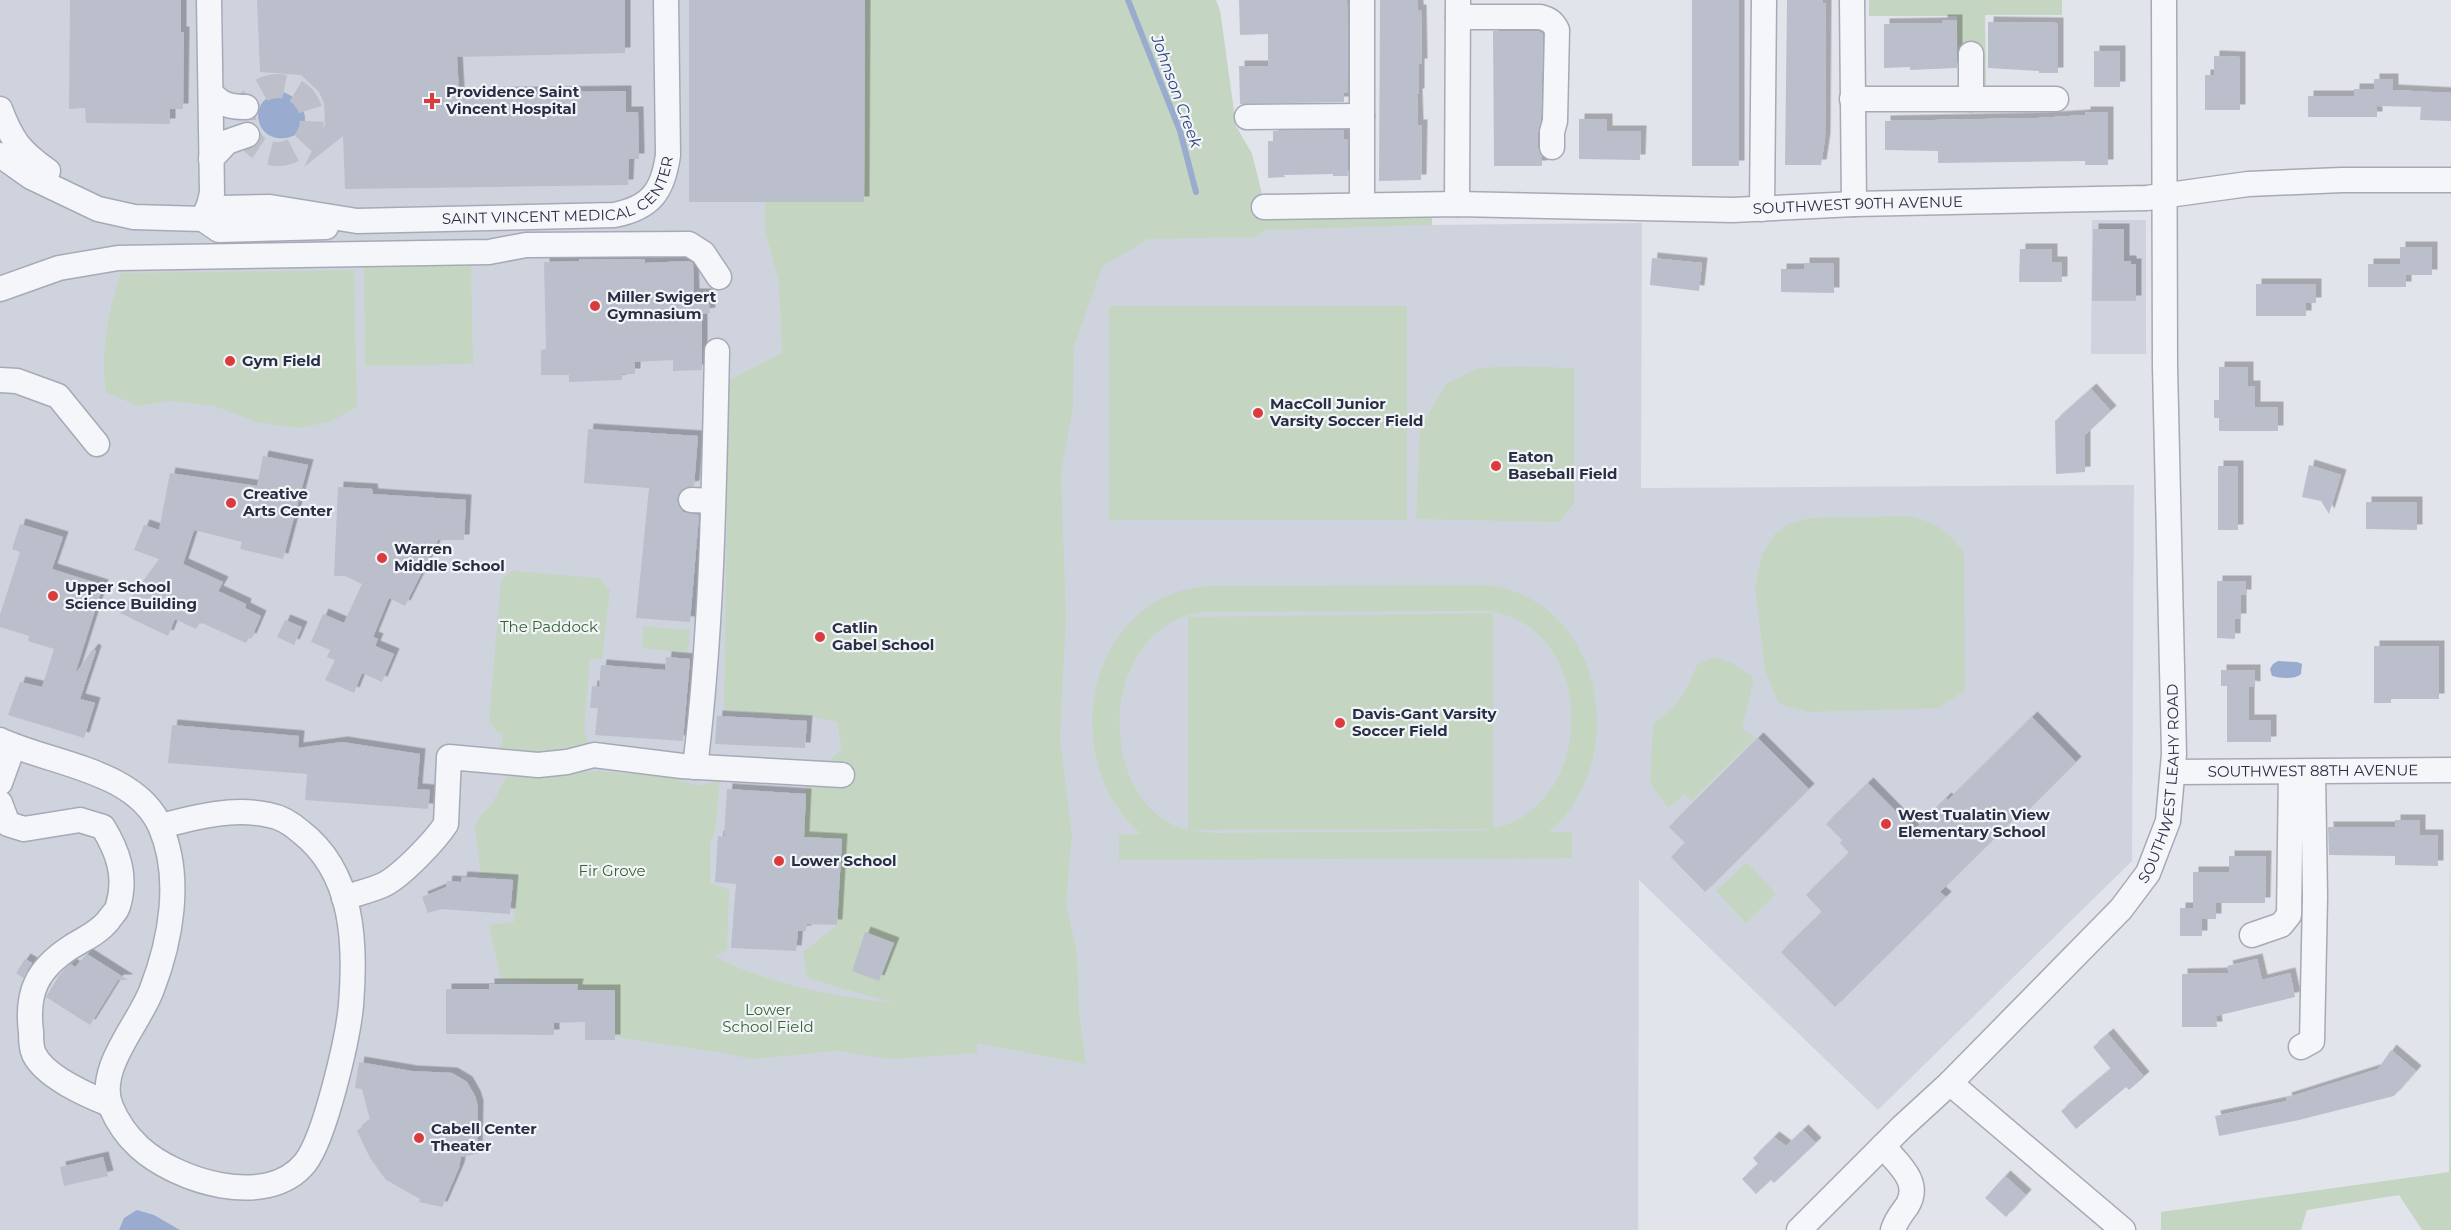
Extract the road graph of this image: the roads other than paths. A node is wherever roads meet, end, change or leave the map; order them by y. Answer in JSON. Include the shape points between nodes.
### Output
{"nodes":[{"id":1,"x":209,"y":0,"type":"edge"},
{"id":2,"x":666,"y":0,"type":"edge"},
{"id":3,"x":1362,"y":0,"type":"edge"},
{"id":4,"x":1764,"y":0,"type":"edge"},
{"id":5,"x":1852,"y":0,"type":"edge"},
{"id":6,"x":2164,"y":0,"type":"edge"},
{"id":7,"x":1458,"y":9,"type":"edge"},
{"id":8,"x":1971,"y":54,"type":"dead end"},
{"id":9,"x":211,"y":93,"type":"junction"},
{"id":10,"x":1852,"y":99,"type":"junction"},
{"id":11,"x":1971,"y":99,"type":"junction"},
{"id":12,"x":2056,"y":99,"type":"dead end"},
{"id":13,"x":246,"y":107,"type":"dead end"},
{"id":14,"x":0,"y":109,"type":"edge"},
{"id":15,"x":1362,"y":116,"type":"junction"},
{"id":16,"x":1247,"y":117,"type":"dead end"},
{"id":17,"x":247,"y":135,"type":"dead end"},
{"id":18,"x":1552,"y":147,"type":"dead end"},
{"id":19,"x":0,"y":154,"type":"edge"},
{"id":20,"x":211,"y":159,"type":"junction"},
{"id":21,"x":2451,"y":180,"type":"edge"},
{"id":22,"x":69,"y":192,"type":"junction"},
{"id":23,"x":2164,"y":196,"type":"junction"},
{"id":24,"x":1457,"y":204,"type":"junction"},
{"id":25,"x":1854,"y":204,"type":"junction"},
{"id":26,"x":1362,"y":205,"type":"junction"},
{"id":27,"x":1264,"y":207,"type":"dead end"},
{"id":28,"x":1762,"y":209,"type":"junction"},
{"id":29,"x":203,"y":219,"type":"junction"},
{"id":30,"x":719,"y":277,"type":"dead end"},
{"id":31,"x":0,"y":289,"type":"edge"},
{"id":32,"x":717,"y":351,"type":"dead end"},
{"id":33,"x":0,"y":380,"type":"edge"},
{"id":34,"x":97,"y":444,"type":"dead end"},
{"id":35,"x":7,"y":743,"type":"edge"},
{"id":36,"x":695,"y":767,"type":"junction"},
{"id":37,"x":2451,"y":770,"type":"edge"},
{"id":38,"x":2173,"y":772,"type":"junction"},
{"id":39,"x":2302,"y":772,"type":"junction"},
{"id":40,"x":842,"y":775,"type":"dead end"},
{"id":41,"x":0,"y":783,"type":"edge"},
{"id":42,"x":0,"y":803,"type":"edge"},
{"id":43,"x":161,"y":826,"type":"junction"},
{"id":44,"x":344,"y":898,"type":"junction"},
{"id":45,"x":2252,"y":935,"type":"dead end"},
{"id":46,"x":2301,"y":1047,"type":"dead end"},
{"id":47,"x":1950,"y":1083,"type":"junction"},
{"id":48,"x":110,"y":1104,"type":"junction"},
{"id":49,"x":1883,"y":1146,"type":"junction"},
{"id":50,"x":1799,"y":1230,"type":"edge"},
{"id":51,"x":1893,"y":1230,"type":"edge"},
{"id":52,"x":2123,"y":1230,"type":"edge"}],
"edges":[{"from":1,"to":9,"type":"street"},
{"from":2,"to":29,"type":"street","name":"SAINT VINCENT MEDICAL CENTER","via":[[666,171],[660,187],[644,205],[631,212],[219,230]]},
{"from":3,"to":15,"type":"street"},
{"from":4,"to":28,"type":"street"},
{"from":5,"to":10,"type":"street"},
{"from":6,"to":23,"type":"street","name":"SOUTHWEST LEAHY ROAD"},
{"from":7,"to":18,"type":"street","via":[[1540,17],[1554,25],[1556,110]]},
{"from":7,"to":24,"type":"street"},
{"from":8,"to":11,"type":"street"},
{"from":9,"to":13,"type":"street","via":[[229,107]]},
{"from":9,"to":20,"type":"street"},
{"from":10,"to":11,"type":"street"},
{"from":10,"to":25,"type":"street"},
{"from":11,"to":12,"type":"street"},
{"from":14,"to":22,"type":"street","name":"SAINT VINCENT MEDICAL CENTER","via":[[14,141]]},
{"from":15,"to":16,"type":"street"},
{"from":15,"to":26,"type":"street"},
{"from":17,"to":20,"type":"street","via":[[227,142]]},
{"from":19,"to":22,"type":"street","name":"SAINT VINCENT MEDICAL CENTER","via":[[31,177]]},
{"from":20,"to":29,"type":"street","via":[[211,195]]},
{"from":21,"to":23,"type":"street","name":"SOUTHWEST 90TH AVENUE","via":[[2248,184]]},
{"from":22,"to":29,"type":"street","name":"SAINT VINCENT MEDICAL CENTER","via":[[98,209],[134,217]]},
{"from":23,"to":25,"type":"street","name":"SOUTHWEST 90TH AVENUE"},
{"from":23,"to":38,"type":"street","name":"SOUTHWEST LEAHY ROAD"},
{"from":24,"to":26,"type":"street","name":"SOUTHWEST 90TH AVENUE"},
{"from":24,"to":28,"type":"street","name":"SOUTHWEST 90TH AVENUE"},
{"from":25,"to":28,"type":"street","name":"SOUTHWEST 90TH AVENUE"},
{"from":26,"to":27,"type":"street","name":"SOUTHWEST 90TH AVENUE"},
{"from":30,"to":31,"type":"street","via":[[703,253],[689,244],[526,245],[489,252],[118,258],[59,268]]},
{"from":32,"to":36,"type":"street","via":[[702,501],[700,724]]},
{"from":33,"to":34,"type":"street","via":[[17,381],[58,396]]},
{"from":35,"to":41,"type":"street"},
{"from":35,"to":43,"type":"street","via":[[98,774],[129,789]]},
{"from":36,"to":40,"type":"street"},
{"from":36,"to":44,"type":"street","via":[[594,755],[538,765],[449,757],[446,824],[441,831],[386,883]]},
{"from":37,"to":39,"type":"street","name":"SOUTHWEST 88TH AVENUE"},
{"from":38,"to":39,"type":"street","name":"SOUTHWEST 88TH AVENUE"},
{"from":38,"to":47,"type":"street","name":"SOUTHWEST LEAHY ROAD","via":[[2168,821],[2148,873],[2121,909]]},
{"from":39,"to":45,"type":"street","via":[[2289,915],[2281,925]]},
{"from":39,"to":46,"type":"street","via":[[2315,897],[2312,1041]]},
{"from":42,"to":48,"type":"street","via":[[8,824],[24,829],[80,820],[103,827],[117,851],[122,880],[118,908],[99,932],[49,965],[33,985],[28,1011],[33,1053],[42,1066],[85,1094]]},
{"from":43,"to":44,"type":"street","via":[[225,812],[272,815],[315,843],[328,858]]},
{"from":43,"to":48,"type":"street","via":[[173,871],[168,930],[152,990],[111,1068]]},
{"from":44,"to":48,"type":"street","via":[[354,966],[350,1013],[316,1143],[304,1164],[283,1180],[267,1186],[232,1187],[183,1174],[139,1147]]},
{"from":47,"to":49,"type":"street","name":"SOUTHWEST LEAHY ROAD"},
{"from":47,"to":52,"type":"street"},
{"from":49,"to":50,"type":"street","name":"SOUTHWEST LEAHY ROAD"},
{"from":49,"to":51,"type":"street","via":[[1912,1183],[1913,1193]]}]}
